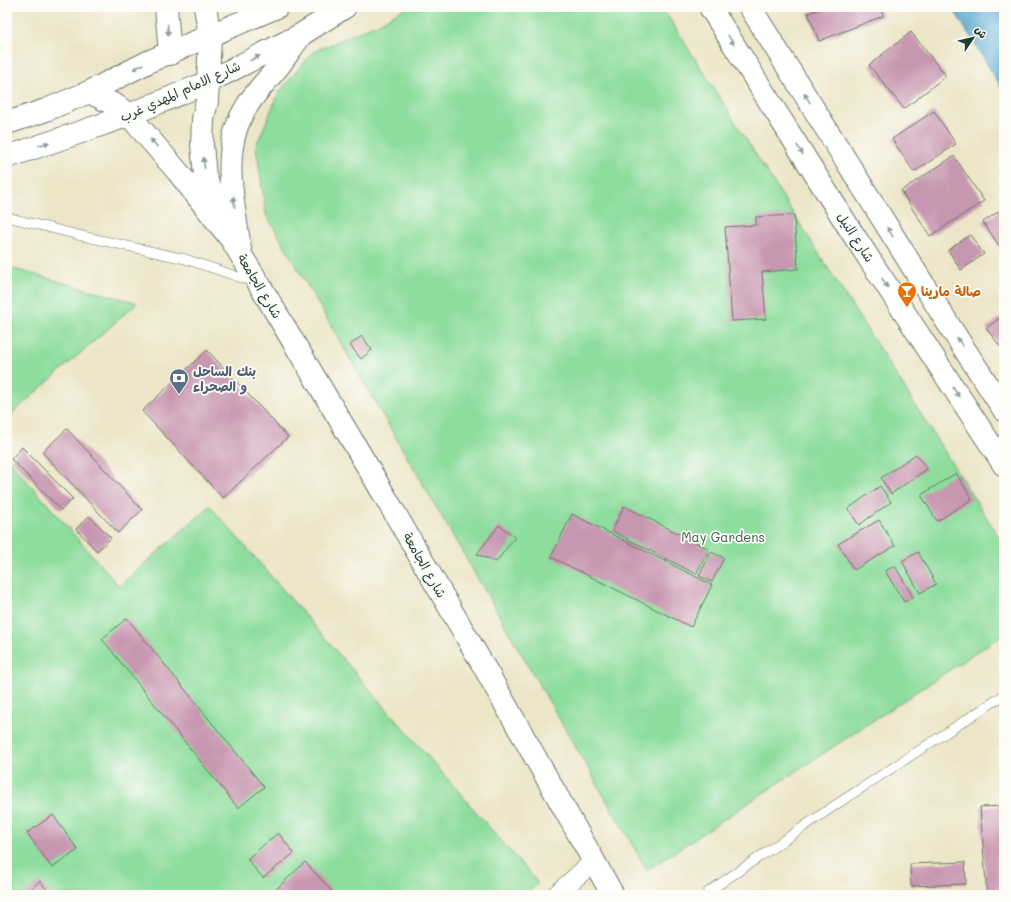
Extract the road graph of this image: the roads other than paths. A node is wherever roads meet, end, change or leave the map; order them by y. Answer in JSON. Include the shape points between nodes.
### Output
{"nodes":[{"id":1,"x":166,"y":7,"type":"edge"},
{"id":2,"x":205,"y":7,"type":"edge"},
{"id":3,"x":277,"y":7,"type":"edge"},
{"id":4,"x":345,"y":7,"type":"edge"},
{"id":5,"x":710,"y":7,"type":"edge"},
{"id":6,"x":750,"y":7,"type":"edge"},
{"id":7,"x":302,"y":34,"type":"junction"},
{"id":8,"x":210,"y":36,"type":"junction"},
{"id":9,"x":772,"y":42,"type":"junction"},
{"id":10,"x":170,"y":54,"type":"junction"},
{"id":11,"x":745,"y":63,"type":"junction"},
{"id":12,"x":208,"y":82,"type":"junction"},
{"id":13,"x":89,"y":92,"type":"junction"},
{"id":14,"x":129,"y":115,"type":"junction"},
{"id":15,"x":7,"y":123,"type":"edge"},
{"id":16,"x":7,"y":156,"type":"edge"},
{"id":17,"x":7,"y":217,"type":"edge"},
{"id":18,"x":236,"y":247,"type":"junction"},
{"id":19,"x":259,"y":284,"type":"junction"},
{"id":20,"x":1004,"y":410,"type":"edge"},
{"id":21,"x":1004,"y":465,"type":"edge"},
{"id":22,"x":1004,"y":694,"type":"edge"},
{"id":23,"x":594,"y":861,"type":"junction"},
{"id":24,"x":708,"y":892,"type":"dead end"},
{"id":25,"x":556,"y":895,"type":"edge"},
{"id":26,"x":613,"y":895,"type":"edge"}],
"edges":[{"from":1,"to":10,"type":"main road","one_way":true},
{"from":2,"to":8,"type":"main road","name":"شارع الجامعة"},
{"from":3,"to":8,"type":"main road"},
{"from":4,"to":7,"type":"main road","name":"شارع الامام المهدي غرب"},
{"from":5,"to":11,"type":"main road","name":"شارع النيل","one_way":true},
{"from":6,"to":9,"type":"main road"},
{"from":12,"to":7,"type":"main road","name":"شارع الامام المهدي غرب","one_way":true},
{"from":18,"to":7,"type":"main road","one_way":true,"via":[[230,160],[234,134],[244,111],[259,88]]},
{"from":8,"to":10,"type":"main road"},
{"from":8,"to":12,"type":"main road","name":"شارع الجامعة"},
{"from":9,"to":11,"type":"main road"},
{"from":20,"to":9,"type":"main road","one_way":true},
{"from":10,"to":13,"type":"main road","one_way":true,"via":[[150,61]]},
{"from":11,"to":21,"type":"main road","name":"شارع النيل","one_way":true},
{"from":12,"to":14,"type":"main road","name":"شارع الامام المهدي غرب"},
{"from":18,"to":12,"type":"main road","name":"شارع الجامعة","one_way":true,"via":[[205,176],[202,145]]},
{"from":13,"to":14,"type":"main road","name":"شارع الجامعة"},
{"from":13,"to":15,"type":"main road"},
{"from":16,"to":14,"type":"main road","name":"شارع الامام المهدي غرب","one_way":true},
{"from":18,"to":14,"type":"main road","name":"شارع الجامعة","one_way":true,"via":[[178,172]]},
{"from":17,"to":19,"type":"lane","via":[[185,259]]},
{"from":18,"to":19,"type":"main road","name":"شارع الجامعة"},
{"from":19,"to":23,"type":"main road","name":"شارع الجامعة","via":[[479,658]]},
{"from":22,"to":24,"type":"lane"},
{"from":23,"to":25,"type":"street"},
{"from":23,"to":26,"type":"main road","name":"شارع الجامعة"}]}
